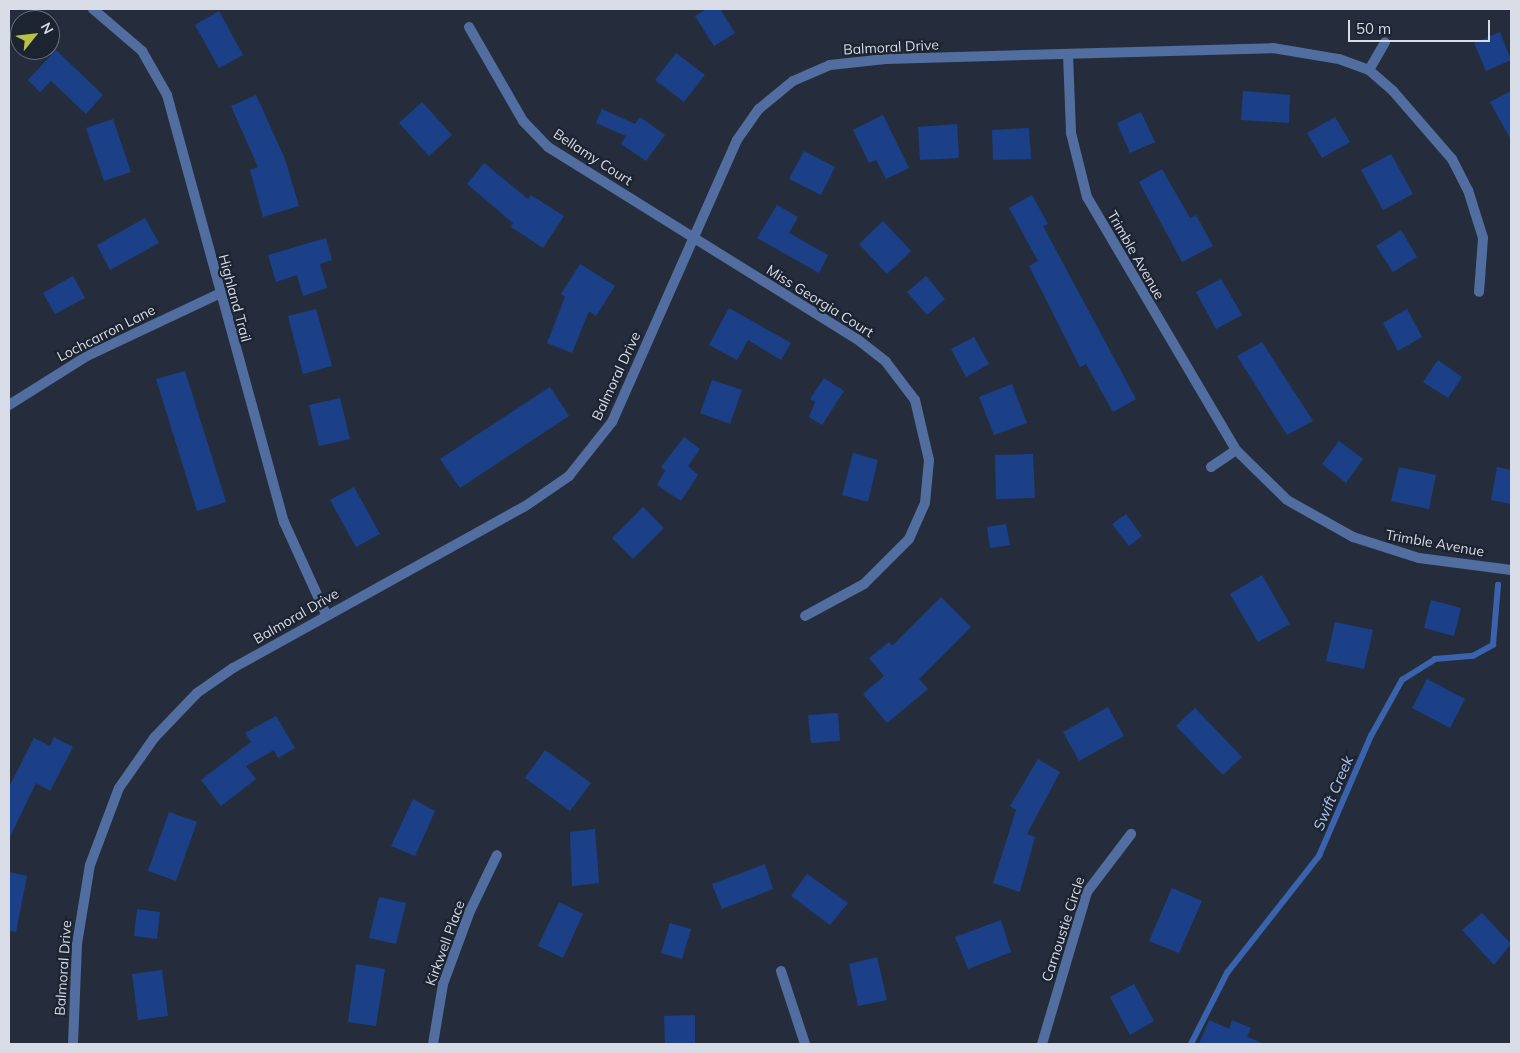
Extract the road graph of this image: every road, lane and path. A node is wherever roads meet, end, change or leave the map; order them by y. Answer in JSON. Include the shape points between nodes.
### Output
{"nodes":[{"id":1,"x":94,"y":9,"type":"edge"},
{"id":2,"x":469,"y":27,"type":"dead end"},
{"id":3,"x":1384,"y":42,"type":"dead end"},
{"id":4,"x":1068,"y":54,"type":"junction"},
{"id":5,"x":1369,"y":70,"type":"junction"},
{"id":6,"x":693,"y":236,"type":"junction"},
{"id":7,"x":1479,"y":292,"type":"dead end"},
{"id":8,"x":219,"y":294,"type":"junction"},
{"id":9,"x":9,"y":405,"type":"edge"},
{"id":10,"x":1236,"y":450,"type":"junction"},
{"id":11,"x":1211,"y":467,"type":"dead end"},
{"id":12,"x":1511,"y":570,"type":"edge"},
{"id":13,"x":326,"y":614,"type":"junction"},
{"id":14,"x":805,"y":616,"type":"dead end"},
{"id":15,"x":1131,"y":834,"type":"dead end"},
{"id":16,"x":496,"y":855,"type":"dead end"},
{"id":17,"x":781,"y":971,"type":"dead end"},
{"id":18,"x":73,"y":1044,"type":"edge"},
{"id":19,"x":433,"y":1044,"type":"edge"},
{"id":20,"x":805,"y":1044,"type":"edge"},
{"id":21,"x":1042,"y":1044,"type":"edge"}],
"edges":[{"from":1,"to":8,"type":"street","name":"Highland Trail","via":[[127,33],[157,73]]},
{"from":2,"to":6,"type":"street","name":"Bellamy Court","via":[[523,121],[548,147]]},
{"from":3,"to":5,"type":"street"},
{"from":4,"to":5,"type":"street","name":"Balmoral Drive","via":[[1273,48],[1339,59]]},
{"from":4,"to":6,"type":"street","name":"Balmoral Drive","via":[[857,61],[811,72],[774,95],[748,121]]},
{"from":4,"to":10,"type":"street","name":"Trimble Avenue","via":[[1071,134],[1087,197]]},
{"from":5,"to":7,"type":"street","name":"Balmoral Drive","via":[[1437,137],[1468,190],[1483,238]]},
{"from":6,"to":13,"type":"street","name":"Balmoral Drive","via":[[612,422],[569,476],[524,507]]},
{"from":6,"to":14,"type":"street","name":"Miss Georgia Court","via":[[857,338],[903,382],[922,416],[928,439],[928,483],[909,539],[864,584]]},
{"from":8,"to":9,"type":"street","name":"Lochcarron Lane","via":[[87,356]]},
{"from":8,"to":13,"type":"street","name":"Highland Trail","via":[[284,522]]},
{"from":10,"to":11,"type":"street"},
{"from":10,"to":12,"type":"street","name":"Trimble Avenue","via":[[1287,500],[1354,538],[1419,558]]},
{"from":13,"to":18,"type":"street","name":"Balmoral Drive","via":[[197,693],[154,738],[127,775],[103,825],[82,898],[73,989]]},
{"from":15,"to":21,"type":"street","name":"Carnoustie Circle","via":[[1087,892]]},
{"from":16,"to":19,"type":"street","name":"Kirkwell Place","via":[[470,911],[444,984]]},
{"from":17,"to":20,"type":"street"}]}
